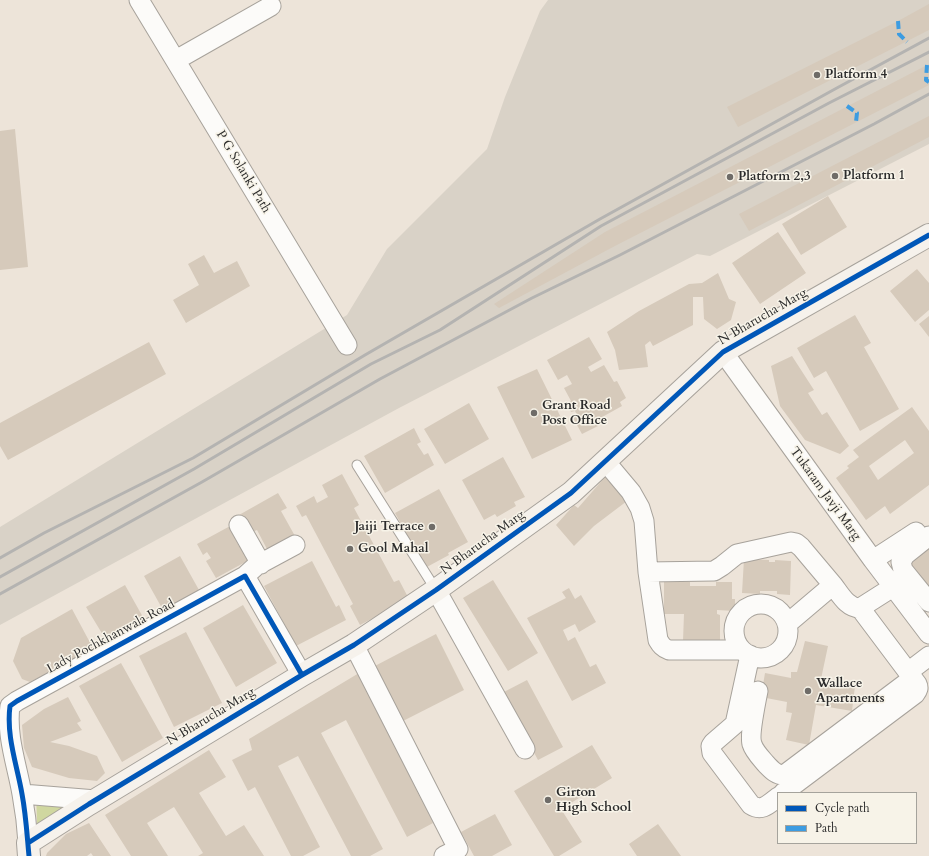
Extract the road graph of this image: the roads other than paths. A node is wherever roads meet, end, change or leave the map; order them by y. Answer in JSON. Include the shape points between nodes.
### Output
{"nodes":[{"id":1,"x":139,"y":0,"type":"edge"},
{"id":2,"x":271,"y":6,"type":"dead end"},
{"id":3,"x":176,"y":60,"type":"junction"},
{"id":4,"x":929,"y":235,"type":"edge"},
{"id":5,"x":348,"y":345,"type":"dead end"},
{"id":6,"x":723,"y":352,"type":"junction"},
{"id":7,"x":606,"y":461,"type":"junction"},
{"id":8,"x":357,"y":465,"type":"dead end"},
{"id":9,"x":929,"y":524,"type":"edge"},
{"id":10,"x":239,"y":525,"type":"dead end"},
{"id":11,"x":929,"y":536,"type":"edge"},
{"id":12,"x":295,"y":546,"type":"dead end"},
{"id":13,"x":873,"y":560,"type":"junction"},
{"id":14,"x":901,"y":562,"type":"junction"},
{"id":15,"x":261,"y":564,"type":"junction"},
{"id":16,"x":648,"y":572,"type":"junction"},
{"id":17,"x":245,"y":576,"type":"junction"},
{"id":18,"x":833,"y":585,"type":"junction"},
{"id":19,"x":893,"y":587,"type":"junction"},
{"id":20,"x":436,"y":590,"type":"junction"},
{"id":21,"x":929,"y":602,"type":"edge"},
{"id":22,"x":860,"y":608,"type":"junction"},
{"id":23,"x":922,"y":611,"type":"edge"},
{"id":24,"x":787,"y":624,"type":"junction"},
{"id":25,"x":929,"y":634,"type":"edge"},
{"id":26,"x":354,"y":645,"type":"junction"},
{"id":27,"x":745,"y":652,"type":"junction"},
{"id":28,"x":929,"y":656,"type":"edge"},
{"id":29,"x":302,"y":675,"type":"junction"},
{"id":30,"x":910,"y":675,"type":"junction"},
{"id":31,"x":758,"y":691,"type":"dead end"},
{"id":32,"x":525,"y":750,"type":"dead end"},
{"id":33,"x":784,"y":792,"type":"edge"},
{"id":34,"x":22,"y":794,"type":"junction"},
{"id":35,"x":777,"y":798,"type":"edge"},
{"id":36,"x":96,"y":800,"type":"junction"},
{"id":37,"x":28,"y":849,"type":"edge"},
{"id":38,"x":454,"y":854,"type":"edge"}],
"edges":[{"from":1,"to":3,"type":"street","name":"P G Solanki Path"},
{"from":2,"to":3,"type":"street"},
{"from":3,"to":5,"type":"street","name":"P G Solanki Path"},
{"from":4,"to":6,"type":"street","name":"N Bharucha Marg"},
{"from":6,"to":7,"type":"street","name":"N Bharucha Marg"},
{"from":6,"to":13,"type":"street","name":"Tukaram Javji Marg"},
{"from":7,"to":16,"type":"street","via":[[631,492],[640,508],[644,521]]},
{"from":7,"to":20,"type":"street","name":"N Bharucha Marg","via":[[571,493]]},
{"from":8,"to":20,"type":"lane"},
{"from":9,"to":13,"type":"street"},
{"from":10,"to":15,"type":"street"},
{"from":11,"to":14,"type":"street","via":[[905,554]]},
{"from":12,"to":15,"type":"street"},
{"from":13,"to":14,"type":"street"},
{"from":13,"to":19,"type":"street","name":"Tukaram Javji Marg"},
{"from":14,"to":21,"type":"street","via":[[903,570]]},
{"from":15,"to":17,"type":"street"},
{"from":16,"to":18,"type":"street","via":[[714,571],[737,554],[792,542],[801,547]]},
{"from":16,"to":27,"type":"street","via":[[658,640],[664,648]]},
{"from":17,"to":29,"type":"street"},
{"from":17,"to":34,"type":"street","name":"Lady Pochkhanwala Road","via":[[10,706],[10,738]]},
{"from":18,"to":22,"type":"street","via":[[850,606]]},
{"from":18,"to":24,"type":"street"},
{"from":19,"to":22,"type":"street"},
{"from":19,"to":23,"type":"street","name":"Tukaram Javji Marg"},
{"from":20,"to":26,"type":"street","name":"N Bharucha Marg"},
{"from":20,"to":32,"type":"street"},
{"from":22,"to":30,"type":"street"},
{"from":23,"to":25,"type":"street","name":"Tukaram Javji Marg"},
{"from":24,"to":27,"type":"street","via":[[787,638],[783,647],[775,654],[766,658],[754,657]]},
{"from":24,"to":27,"type":"street","via":[[778,609],[758,603],[748,606],[734,622],[733,633],[737,644]]},
{"from":26,"to":29,"type":"street","name":"N Bharucha Marg"},
{"from":26,"to":38,"type":"street"},
{"from":27,"to":35,"type":"street","via":[[735,724],[713,743],[711,750],[751,805],[762,808]]},
{"from":28,"to":30,"type":"street"},
{"from":29,"to":36,"type":"street","name":"N Bharucha Marg"},
{"from":30,"to":31,"type":"street","via":[[784,775],[772,771],[751,742]]},
{"from":30,"to":33,"type":"street","via":[[919,687],[916,694]]},
{"from":34,"to":36,"type":"street"},
{"from":34,"to":37,"type":"street","name":"Lady Pochkhanwala Road"},
{"from":36,"to":37,"type":"street","name":"N Bharucha Marg"}]}
